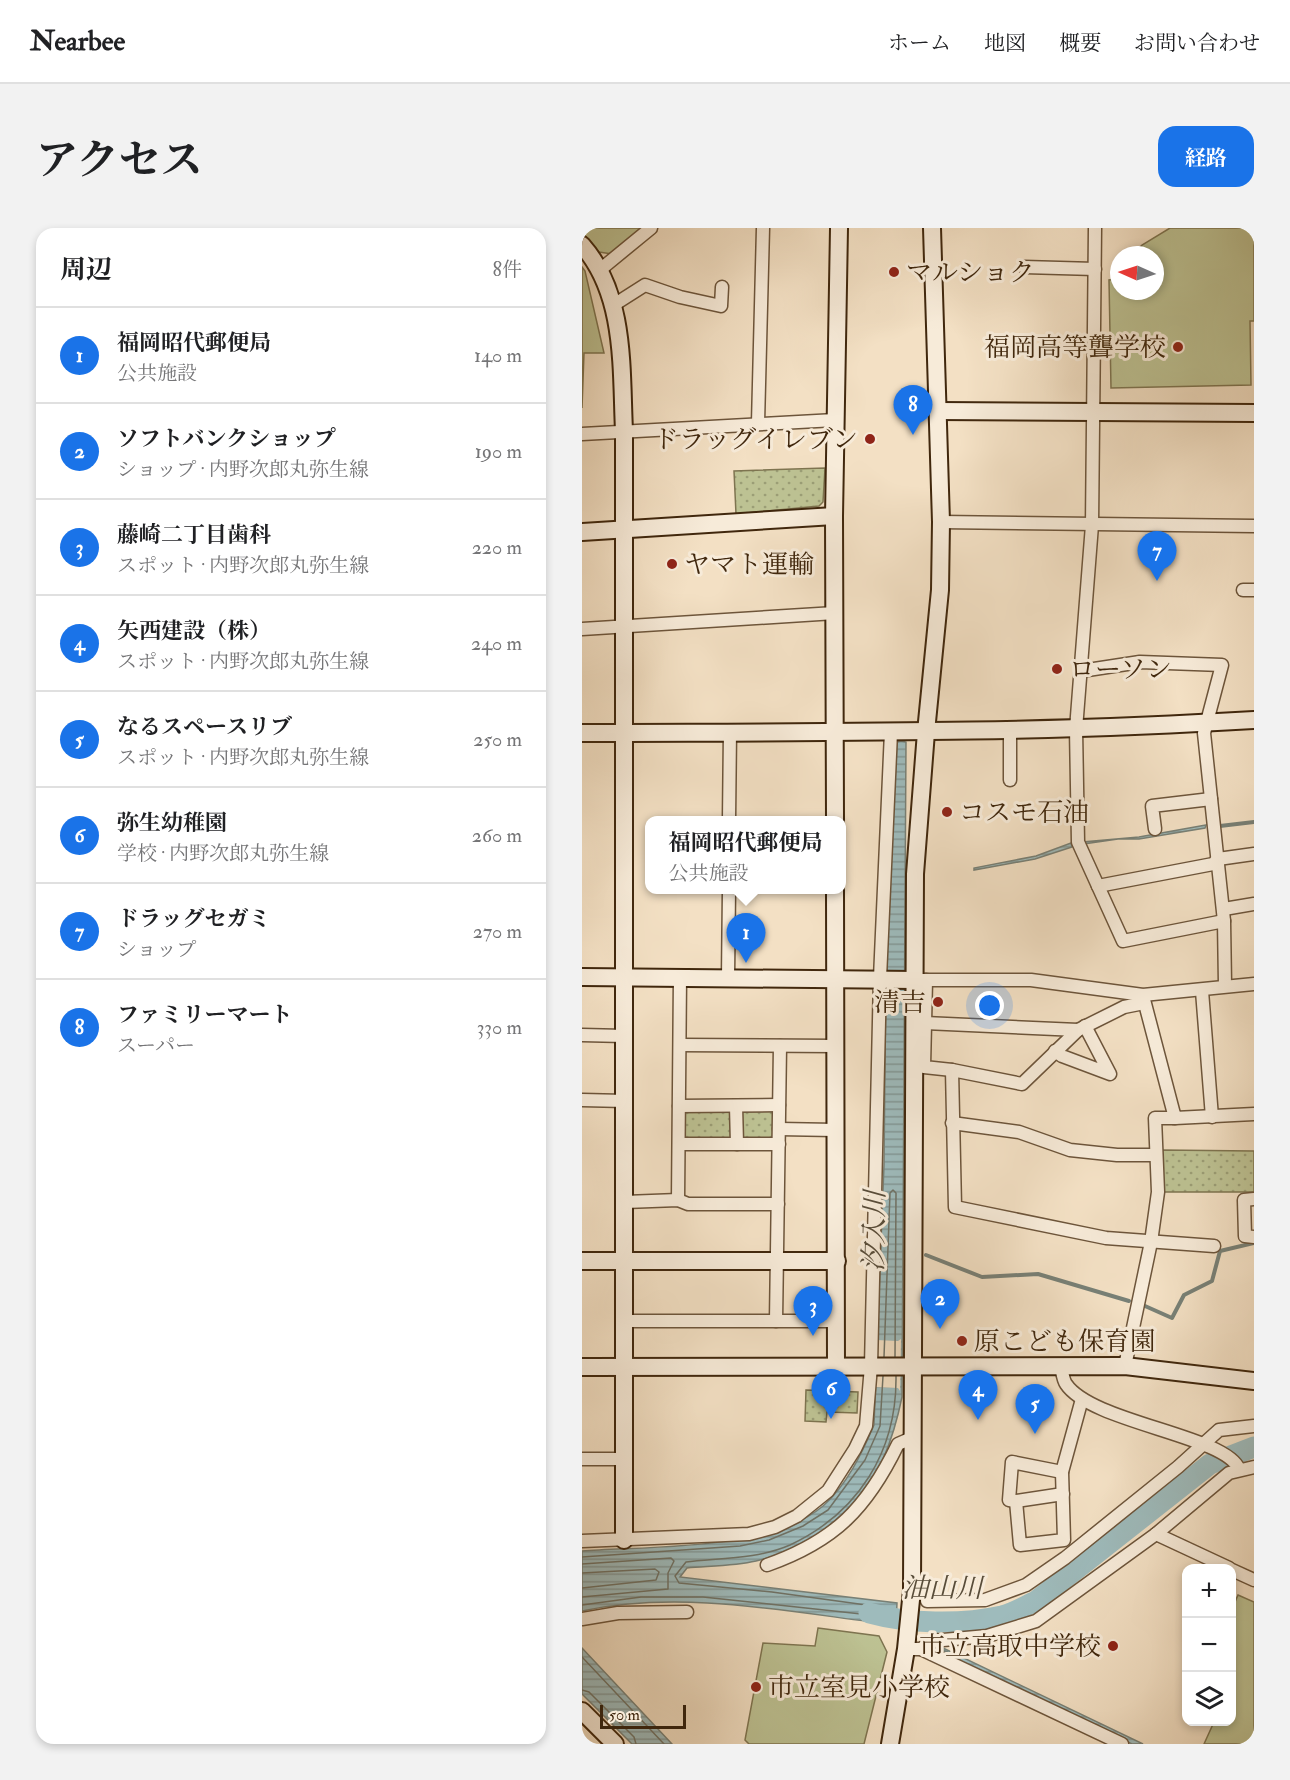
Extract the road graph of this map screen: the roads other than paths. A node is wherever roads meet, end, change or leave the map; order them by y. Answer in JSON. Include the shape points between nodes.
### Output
{"nodes":[{"id":1,"x":651,"y":228,"type":"edge"},
{"id":2,"x":764,"y":228,"type":"edge"},
{"id":3,"x":839,"y":228,"type":"edge"},
{"id":4,"x":932,"y":228,"type":"edge"},
{"id":5,"x":1095,"y":228,"type":"edge"},
{"id":6,"x":582,"y":246,"type":"edge"},
{"id":7,"x":1024,"y":267,"type":"dead end"},
{"id":8,"x":1095,"y":269,"type":"junction"},
{"id":9,"x":602,"y":270,"type":"junction"},
{"id":10,"x":722,"y":287,"type":"dead end"},
{"id":11,"x":612,"y":306,"type":"junction"},
{"id":12,"x":937,"y":411,"type":"junction"},
{"id":13,"x":1095,"y":411,"type":"junction"},
{"id":14,"x":1254,"y":413,"type":"edge"},
{"id":15,"x":835,"y":420,"type":"junction"},
{"id":16,"x":758,"y":423,"type":"junction"},
{"id":17,"x":624,"y":431,"type":"junction"},
{"id":18,"x":582,"y":434,"type":"edge"},
{"id":19,"x":834,"y":516,"type":"junction"},
{"id":20,"x":941,"y":522,"type":"junction"},
{"id":21,"x":1092,"y":525,"type":"junction"},
{"id":22,"x":1254,"y":526,"type":"edge"},
{"id":23,"x":622,"y":530,"type":"junction"},
{"id":24,"x":582,"y":532,"type":"edge"},
{"id":25,"x":835,"y":613,"type":"junction"},
{"id":26,"x":623,"y":627,"type":"junction"},
{"id":27,"x":582,"y":629,"type":"edge"},
{"id":28,"x":1081,"y":671,"type":"junction"},
{"id":29,"x":1254,"y":720,"type":"edge"},
{"id":30,"x":1207,"y":723,"type":"junction"},
{"id":31,"x":1076,"y":729,"type":"junction"},
{"id":32,"x":1010,"y":730,"type":"junction"},
{"id":33,"x":730,"y":731,"type":"junction"},
{"id":34,"x":891,"y":732,"type":"junction"},
{"id":35,"x":926,"y":732,"type":"junction"},
{"id":36,"x":582,"y":733,"type":"edge"},
{"id":37,"x":624,"y":733,"type":"junction"},
{"id":38,"x":836,"y":734,"type":"junction"},
{"id":39,"x":1010,"y":780,"type":"dead end"},
{"id":40,"x":1211,"y":799,"type":"junction"},
{"id":41,"x":729,"y":816,"type":"edge"},
{"id":42,"x":835,"y":816,"type":"edge"},
{"id":43,"x":1155,"y":829,"type":"dead end"},
{"id":44,"x":1254,"y":854,"type":"edge"},
{"id":45,"x":1218,"y":860,"type":"junction"},
{"id":46,"x":1098,"y":886,"type":"junction"},
{"id":47,"x":729,"y":894,"type":"edge"},
{"id":48,"x":835,"y":894,"type":"edge"},
{"id":49,"x":1254,"y":904,"type":"edge"},
{"id":50,"x":1224,"y":915,"type":"junction"},
{"id":51,"x":582,"y":977,"type":"edge"},
{"id":52,"x":624,"y":977,"type":"junction"},
{"id":53,"x":728,"y":977,"type":"junction"},
{"id":54,"x":680,"y":978,"type":"junction"},
{"id":55,"x":835,"y":978,"type":"junction"},
{"id":56,"x":880,"y":978,"type":"junction"},
{"id":57,"x":914,"y":980,"type":"junction"},
{"id":58,"x":1254,"y":984,"type":"edge"},
{"id":59,"x":1225,"y":985,"type":"junction"},
{"id":60,"x":1202,"y":991,"type":"junction"},
{"id":61,"x":1143,"y":999,"type":"junction"},
{"id":62,"x":925,"y":1023,"type":"junction"},
{"id":63,"x":1081,"y":1028,"type":"junction"},
{"id":64,"x":582,"y":1035,"type":"edge"},
{"id":65,"x":624,"y":1036,"type":"junction"},
{"id":66,"x":680,"y":1045,"type":"junction"},
{"id":67,"x":780,"y":1046,"type":"junction"},
{"id":68,"x":835,"y":1046,"type":"junction"},
{"id":69,"x":1055,"y":1051,"type":"junction"},
{"id":70,"x":952,"y":1070,"type":"junction"},
{"id":71,"x":582,"y":1100,"type":"edge"},
{"id":72,"x":624,"y":1101,"type":"junction"},
{"id":73,"x":779,"y":1105,"type":"junction"},
{"id":74,"x":679,"y":1106,"type":"junction"},
{"id":75,"x":736,"y":1106,"type":"junction"},
{"id":76,"x":1254,"y":1114,"type":"edge"},
{"id":77,"x":1212,"y":1117,"type":"junction"},
{"id":78,"x":1174,"y":1118,"type":"junction"},
{"id":79,"x":952,"y":1123,"type":"junction"},
{"id":80,"x":779,"y":1129,"type":"junction"},
{"id":81,"x":835,"y":1130,"type":"junction"},
{"id":82,"x":679,"y":1144,"type":"junction"},
{"id":83,"x":737,"y":1144,"type":"junction"},
{"id":84,"x":779,"y":1144,"type":"junction"},
{"id":85,"x":1156,"y":1155,"type":"junction"},
{"id":86,"x":1254,"y":1199,"type":"edge"},
{"id":87,"x":678,"y":1200,"type":"junction"},
{"id":88,"x":625,"y":1202,"type":"junction"},
{"id":89,"x":778,"y":1204,"type":"junction"},
{"id":90,"x":1254,"y":1237,"type":"edge"},
{"id":91,"x":1151,"y":1242,"type":"junction"},
{"id":92,"x":1214,"y":1246,"type":"dead end"},
{"id":93,"x":582,"y":1261,"type":"edge"},
{"id":94,"x":625,"y":1261,"type":"junction"},
{"id":95,"x":837,"y":1261,"type":"junction"},
{"id":96,"x":778,"y":1262,"type":"junction"},
{"id":97,"x":625,"y":1321,"type":"junction"},
{"id":98,"x":776,"y":1321,"type":"junction"},
{"id":99,"x":837,"y":1321,"type":"junction"},
{"id":100,"x":582,"y":1366,"type":"edge"},
{"id":101,"x":625,"y":1366,"type":"junction"},
{"id":102,"x":836,"y":1366,"type":"junction"},
{"id":103,"x":871,"y":1366,"type":"junction"},
{"id":104,"x":915,"y":1366,"type":"junction"},
{"id":105,"x":1061,"y":1366,"type":"junction"},
{"id":106,"x":1125,"y":1366,"type":"junction"},
{"id":107,"x":1254,"y":1381,"type":"edge"},
{"id":108,"x":1082,"y":1399,"type":"junction"},
{"id":109,"x":1254,"y":1426,"type":"edge"},
{"id":110,"x":914,"y":1437,"type":"junction"},
{"id":111,"x":1207,"y":1446,"type":"junction"},
{"id":112,"x":582,"y":1459,"type":"edge"},
{"id":113,"x":624,"y":1459,"type":"junction"},
{"id":114,"x":1238,"y":1466,"type":"junction"},
{"id":115,"x":1254,"y":1467,"type":"edge"},
{"id":116,"x":1062,"y":1472,"type":"junction"},
{"id":117,"x":1063,"y":1494,"type":"junction"},
{"id":118,"x":1016,"y":1501,"type":"junction"},
{"id":119,"x":1156,"y":1534,"type":"junction"},
{"id":120,"x":624,"y":1540,"type":"junction"},
{"id":121,"x":582,"y":1541,"type":"edge"},
{"id":122,"x":1219,"y":1564,"type":"edge"},
{"id":123,"x":767,"y":1565,"type":"dead end"},
{"id":124,"x":1236,"y":1572,"type":"edge"},
{"id":125,"x":1254,"y":1580,"type":"edge"},
{"id":126,"x":919,"y":1601,"type":"junction"},
{"id":127,"x":687,"y":1612,"type":"dead end"},
{"id":128,"x":582,"y":1619,"type":"edge"},
{"id":129,"x":911,"y":1644,"type":"junction"},
{"id":130,"x":582,"y":1711,"type":"edge"},
{"id":131,"x":615,"y":1744,"type":"edge"},
{"id":132,"x":890,"y":1744,"type":"edge"},
{"id":133,"x":1122,"y":1744,"type":"edge"}],
"edges":[{"from":1,"to":9,"type":"street"},
{"from":2,"to":16,"type":"street"},
{"from":3,"to":15,"type":"street"},
{"from":4,"to":12,"type":"street"},
{"from":5,"to":8,"type":"street"},
{"from":6,"to":9,"type":"street"},
{"from":7,"to":8,"type":"street"},
{"from":8,"to":13,"type":"street"},
{"from":9,"to":11,"type":"street"},
{"from":10,"to":11,"type":"street","via":[[721,306],[645,285]]},
{"from":11,"to":17,"type":"street","via":[[620,333]]},
{"from":12,"to":13,"type":"street"},
{"from":12,"to":20,"type":"street"},
{"from":13,"to":14,"type":"street"},
{"from":13,"to":21,"type":"street"},
{"from":15,"to":16,"type":"street"},
{"from":15,"to":19,"type":"street"},
{"from":16,"to":17,"type":"street"},
{"from":17,"to":18,"type":"street"},
{"from":17,"to":23,"type":"street"},
{"from":19,"to":23,"type":"street"},
{"from":19,"to":25,"type":"street"},
{"from":20,"to":21,"type":"street"},
{"from":20,"to":35,"type":"street","via":[[940,590]]},
{"from":21,"to":22,"type":"street"},
{"from":21,"to":28,"type":"street"},
{"from":23,"to":24,"type":"street"},
{"from":23,"to":26,"type":"street"},
{"from":25,"to":26,"type":"street"},
{"from":25,"to":38,"type":"street"},
{"from":26,"to":27,"type":"street"},
{"from":26,"to":37,"type":"street"},
{"from":28,"to":30,"type":"street","via":[[1140,662],[1222,665]]},
{"from":28,"to":31,"type":"street"},
{"from":29,"to":30,"type":"street"},
{"from":30,"to":31,"type":"street"},
{"from":30,"to":40,"type":"street","via":[[1204,733]]},
{"from":31,"to":32,"type":"street"},
{"from":31,"to":46,"type":"street","via":[[1078,842]]},
{"from":32,"to":35,"type":"street"},
{"from":32,"to":39,"type":"street"},
{"from":33,"to":37,"type":"street"},
{"from":33,"to":38,"type":"street"},
{"from":33,"to":41,"type":"street"},
{"from":34,"to":35,"type":"street"},
{"from":34,"to":38,"type":"street"},
{"from":34,"to":56,"type":"street"},
{"from":35,"to":57,"type":"street","via":[[915,874]]},
{"from":36,"to":37,"type":"street"},
{"from":37,"to":52,"type":"street"},
{"from":38,"to":42,"type":"street"},
{"from":40,"to":43,"type":"street","via":[[1152,807]]},
{"from":40,"to":45,"type":"street"},
{"from":44,"to":45,"type":"street"},
{"from":45,"to":46,"type":"street"},
{"from":45,"to":50,"type":"street"},
{"from":46,"to":50,"type":"street","via":[[1123,941]]},
{"from":47,"to":53,"type":"street"},
{"from":48,"to":55,"type":"street"},
{"from":49,"to":50,"type":"street"},
{"from":50,"to":59,"type":"street"},
{"from":51,"to":52,"type":"street"},
{"from":52,"to":54,"type":"street"},
{"from":52,"to":65,"type":"street"},
{"from":53,"to":54,"type":"street"},
{"from":53,"to":55,"type":"street"},
{"from":54,"to":66,"type":"street"},
{"from":55,"to":56,"type":"street"},
{"from":55,"to":68,"type":"street"},
{"from":56,"to":57,"type":"street"},
{"from":56,"to":103,"type":"street"},
{"from":57,"to":61,"type":"street","via":[[1031,980]]},
{"from":57,"to":62,"type":"street"},
{"from":57,"to":104,"type":"street"},
{"from":58,"to":59,"type":"street"},
{"from":59,"to":60,"type":"street"},
{"from":60,"to":61,"type":"street"},
{"from":60,"to":77,"type":"street"},
{"from":61,"to":63,"type":"street"},
{"from":61,"to":78,"type":"street"},
{"from":62,"to":63,"type":"street"},
{"from":62,"to":70,"type":"street","via":[[924,1067]]},
{"from":63,"to":69,"type":"street"},
{"from":63,"to":69,"type":"street","via":[[1110,1074]]},
{"from":64,"to":65,"type":"street"},
{"from":65,"to":72,"type":"street"},
{"from":66,"to":67,"type":"street"},
{"from":66,"to":74,"type":"street"},
{"from":67,"to":68,"type":"street"},
{"from":67,"to":73,"type":"street"},
{"from":68,"to":81,"type":"street"},
{"from":69,"to":70,"type":"street","via":[[1022,1084]]},
{"from":70,"to":79,"type":"street"},
{"from":71,"to":72,"type":"street"},
{"from":72,"to":88,"type":"street"},
{"from":73,"to":75,"type":"street"},
{"from":73,"to":80,"type":"street"},
{"from":74,"to":75,"type":"street"},
{"from":74,"to":82,"type":"street"},
{"from":75,"to":83,"type":"street"},
{"from":76,"to":77,"type":"street"},
{"from":77,"to":78,"type":"street"},
{"from":78,"to":85,"type":"street","via":[[1155,1118]]},
{"from":79,"to":85,"type":"street","via":[[1019,1132],[1070,1150]]},
{"from":79,"to":91,"type":"street","via":[[955,1207],[1106,1238]]},
{"from":80,"to":81,"type":"street"},
{"from":80,"to":84,"type":"street"},
{"from":81,"to":95,"type":"street"},
{"from":82,"to":83,"type":"street"},
{"from":82,"to":87,"type":"street"},
{"from":83,"to":84,"type":"street"},
{"from":84,"to":89,"type":"street"},
{"from":85,"to":91,"type":"street","via":[[1158,1192]]},
{"from":86,"to":90,"type":"street","via":[[1244,1200],[1245,1236]]},
{"from":87,"to":88,"type":"street"},
{"from":87,"to":89,"type":"street","via":[[688,1204]]},
{"from":88,"to":94,"type":"street"},
{"from":89,"to":96,"type":"street"},
{"from":91,"to":92,"type":"street"},
{"from":91,"to":106,"type":"street"},
{"from":93,"to":94,"type":"street"},
{"from":94,"to":96,"type":"street"},
{"from":94,"to":97,"type":"street"},
{"from":95,"to":96,"type":"street"},
{"from":95,"to":99,"type":"street"},
{"from":96,"to":98,"type":"street"},
{"from":97,"to":98,"type":"street"},
{"from":97,"to":101,"type":"street"},
{"from":98,"to":99,"type":"street"},
{"from":99,"to":102,"type":"street"},
{"from":100,"to":101,"type":"street"},
{"from":101,"to":102,"type":"street"},
{"from":101,"to":113,"type":"street"},
{"from":102,"to":103,"type":"street"},
{"from":103,"to":104,"type":"street"},
{"from":103,"to":120,"type":"street","via":[[866,1426],[855,1449],[828,1491],[797,1516],[748,1534]]},
{"from":104,"to":105,"type":"street"},
{"from":104,"to":110,"type":"street"},
{"from":105,"to":106,"type":"street"},
{"from":105,"to":108,"type":"street","via":[[1065,1383]]},
{"from":106,"to":107,"type":"street"},
{"from":108,"to":111,"type":"street"},
{"from":108,"to":116,"type":"street"},
{"from":109,"to":111,"type":"street","via":[[1219,1430]]},
{"from":110,"to":123,"type":"street","via":[[898,1444],[870,1496],[847,1522],[794,1556]]},
{"from":110,"to":126,"type":"street"},
{"from":111,"to":114,"type":"street"},
{"from":111,"to":126,"type":"street","via":[[1026,1585],[985,1600]]},
{"from":112,"to":113,"type":"street"},
{"from":113,"to":120,"type":"street"},
{"from":114,"to":115,"type":"street"},
{"from":114,"to":119,"type":"street"},
{"from":116,"to":117,"type":"street"},
{"from":116,"to":118,"type":"street","via":[[1012,1462],[1009,1500]]},
{"from":117,"to":118,"type":"street"},
{"from":117,"to":118,"type":"street","via":[[1064,1540],[1020,1545]]},
{"from":119,"to":122,"type":"street"},
{"from":119,"to":129,"type":"street","via":[[1036,1621],[987,1636]]},
{"from":120,"to":121,"type":"street"},
{"from":124,"to":125,"type":"street"},
{"from":126,"to":129,"type":"street"},
{"from":127,"to":128,"type":"street","via":[[618,1612]]},
{"from":129,"to":132,"type":"street"},
{"from":129,"to":133,"type":"street"},
{"from":130,"to":131,"type":"street"}]}
